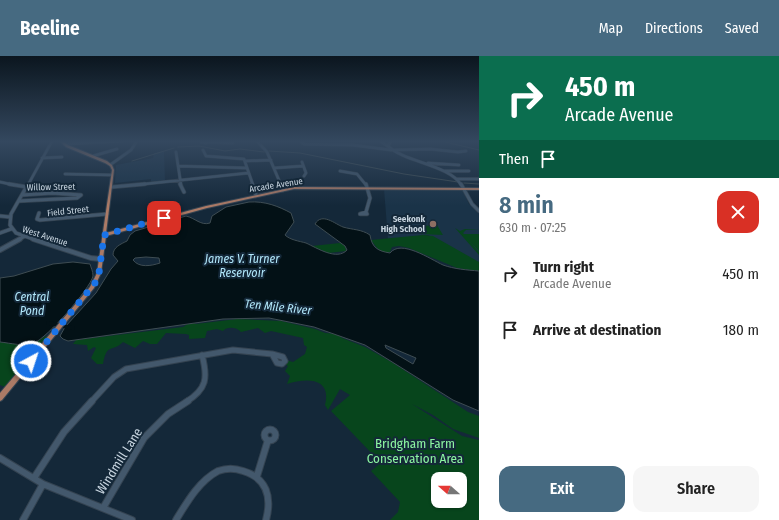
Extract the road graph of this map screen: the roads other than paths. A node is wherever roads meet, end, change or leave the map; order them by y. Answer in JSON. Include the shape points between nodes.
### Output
{"nodes":[{"id":1,"x":302,"y":162,"type":"dead end"},
{"id":2,"x":40,"y":163,"type":"edge"},
{"id":3,"x":106,"y":163,"type":"edge"},
{"id":4,"x":113,"y":163,"type":"edge"},
{"id":5,"x":178,"y":163,"type":"edge"},
{"id":6,"x":245,"y":163,"type":"edge"},
{"id":7,"x":272,"y":163,"type":"edge"},
{"id":8,"x":422,"y":163,"type":"edge"},
{"id":9,"x":425,"y":164,"type":"junction"},
{"id":10,"x":110,"y":165,"type":"junction"},
{"id":11,"x":459,"y":165,"type":"dead end"},
{"id":12,"x":178,"y":166,"type":"junction"},
{"id":13,"x":303,"y":166,"type":"junction"},
{"id":14,"x":247,"y":168,"type":"junction"},
{"id":15,"x":274,"y":168,"type":"junction"},
{"id":16,"x":340,"y":171,"type":"dead end"},
{"id":17,"x":442,"y":171,"type":"junction"},
{"id":18,"x":469,"y":171,"type":"dead end"},
{"id":19,"x":248,"y":173,"type":"junction"},
{"id":20,"x":65,"y":174,"type":"dead end"},
{"id":21,"x":112,"y":175,"type":"junction"},
{"id":22,"x":304,"y":176,"type":"dead end"},
{"id":23,"x":457,"y":179,"type":"junction"},
{"id":24,"x":479,"y":179,"type":"edge"},
{"id":25,"x":180,"y":181,"type":"junction"},
{"id":26,"x":0,"y":182,"type":"edge"},
{"id":27,"x":27,"y":187,"type":"junction"},
{"id":28,"x":112,"y":187,"type":"junction"},
{"id":29,"x":367,"y":188,"type":"junction"},
{"id":30,"x":464,"y":188,"type":"junction"},
{"id":31,"x":479,"y":189,"type":"edge"},
{"id":32,"x":283,"y":190,"type":"junction"},
{"id":33,"x":184,"y":192,"type":"dead end"},
{"id":34,"x":22,"y":195,"type":"junction"},
{"id":35,"x":256,"y":196,"type":"junction"},
{"id":36,"x":19,"y":201,"type":"junction"},
{"id":37,"x":479,"y":211,"type":"edge"},
{"id":38,"x":366,"y":212,"type":"dead end"},
{"id":39,"x":39,"y":213,"type":"dead end"},
{"id":40,"x":107,"y":214,"type":"junction"},
{"id":41,"x":0,"y":216,"type":"edge"},
{"id":42,"x":10,"y":217,"type":"junction"},
{"id":43,"x":11,"y":229,"type":"junction"},
{"id":44,"x":0,"y":232,"type":"edge"},
{"id":45,"x":104,"y":235,"type":"junction"},
{"id":46,"x":25,"y":236,"type":"junction"},
{"id":47,"x":0,"y":250,"type":"edge"},
{"id":48,"x":101,"y":259,"type":"junction"},
{"id":49,"x":272,"y":354,"type":"dead end"},
{"id":50,"x":202,"y":355,"type":"junction"},
{"id":51,"x":0,"y":398,"type":"edge"},
{"id":52,"x":268,"y":440,"type":"dead end"},
{"id":53,"x":0,"y":458,"type":"edge"},
{"id":54,"x":256,"y":476,"type":"junction"},
{"id":55,"x":34,"y":478,"type":"junction"},
{"id":56,"x":44,"y":484,"type":"junction"},
{"id":57,"x":103,"y":508,"type":"junction"},
{"id":58,"x":23,"y":520,"type":"edge"},
{"id":59,"x":132,"y":520,"type":"edge"},
{"id":60,"x":176,"y":520,"type":"edge"},
{"id":61,"x":266,"y":520,"type":"edge"}],
"edges":[{"from":1,"to":13,"type":"street"},
{"from":2,"to":27,"type":"street","name":"West Avenue"},
{"from":3,"to":10,"type":"main road"},
{"from":4,"to":10,"type":"street"},
{"from":5,"to":12,"type":"street"},
{"from":6,"to":14,"type":"street"},
{"from":7,"to":15,"type":"street"},
{"from":8,"to":9,"type":"street"},
{"from":9,"to":11,"type":"street"},
{"from":9,"to":17,"type":"street"},
{"from":10,"to":21,"type":"main road"},
{"from":12,"to":14,"type":"street"},
{"from":12,"to":25,"type":"street"},
{"from":13,"to":15,"type":"street"},
{"from":13,"to":22,"type":"street","via":[[306,173]]},
{"from":14,"to":19,"type":"street"},
{"from":15,"to":32,"type":"street"},
{"from":16,"to":29,"type":"street","via":[[357,174]]},
{"from":17,"to":18,"type":"street"},
{"from":17,"to":23,"type":"street"},
{"from":19,"to":25,"type":"street"},
{"from":19,"to":35,"type":"street"},
{"from":20,"to":21,"type":"street"},
{"from":21,"to":28,"type":"main road"},
{"from":23,"to":24,"type":"street"},
{"from":23,"to":30,"type":"street"},
{"from":25,"to":28,"type":"street"},
{"from":25,"to":33,"type":"street"},
{"from":26,"to":27,"type":"street"},
{"from":27,"to":34,"type":"street","name":"West Avenue"},
{"from":28,"to":40,"type":"main road"},
{"from":29,"to":30,"type":"main road","name":"Arcade Avenue"},
{"from":29,"to":32,"type":"main road","name":"Arcade Avenue"},
{"from":29,"to":38,"type":"street","via":[[370,203]]},
{"from":30,"to":31,"type":"main road","name":"Arcade Avenue"},
{"from":30,"to":37,"type":"street","via":[[472,204]]},
{"from":32,"to":35,"type":"main road","name":"Arcade Avenue"},
{"from":34,"to":36,"type":"street","name":"West Avenue"},
{"from":34,"to":36,"type":"street","name":"Willow Street","via":[[80,194],[77,198]]},
{"from":35,"to":45,"type":"main road","name":"Arcade Avenue"},
{"from":36,"to":42,"type":"street","name":"West Avenue"},
{"from":39,"to":40,"type":"street","name":"Field Street","via":[[37,219],[40,220]]},
{"from":40,"to":45,"type":"main road"},
{"from":41,"to":42,"type":"street"},
{"from":42,"to":43,"type":"street","name":"West Avenue"},
{"from":43,"to":44,"type":"street"},
{"from":43,"to":46,"type":"street","name":"West Avenue"},
{"from":45,"to":48,"type":"main road"},
{"from":46,"to":47,"type":"street"},
{"from":46,"to":48,"type":"street","name":"West Avenue"},
{"from":48,"to":51,"type":"main road","via":[[95,283]]},
{"from":49,"to":50,"type":"street","via":[[241,349]]},
{"from":50,"to":55,"type":"street","via":[[134,366],[120,372],[64,432]]},
{"from":50,"to":57,"type":"street","name":"Windmill Lane","via":[[206,371],[202,389],[168,414],[144,438]]},
{"from":52,"to":54,"type":"street"},
{"from":53,"to":55,"type":"street"},
{"from":54,"to":60,"type":"street","via":[[232,468],[217,472],[208,478]]},
{"from":54,"to":61,"type":"street","via":[[265,488],[268,512]]},
{"from":55,"to":56,"type":"street"},
{"from":56,"to":57,"type":"street"},
{"from":56,"to":58,"type":"street"},
{"from":57,"to":59,"type":"street"}]}
